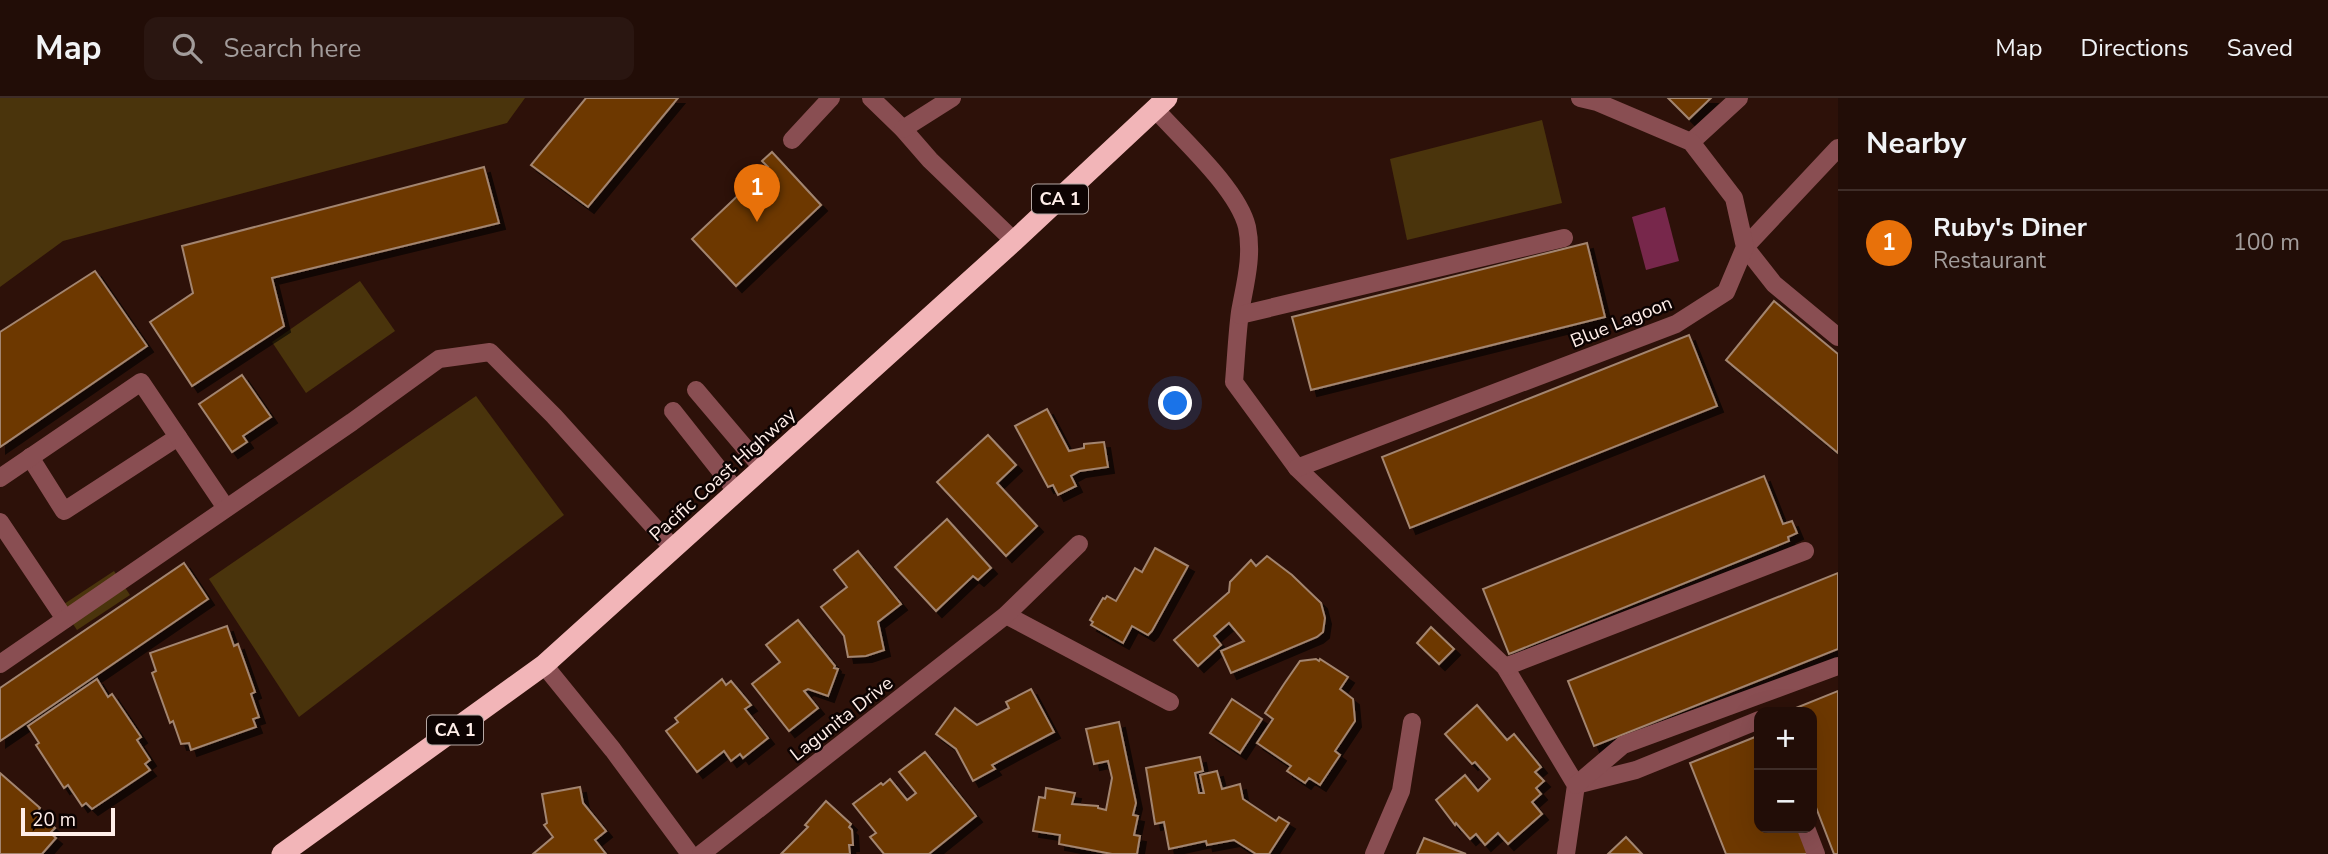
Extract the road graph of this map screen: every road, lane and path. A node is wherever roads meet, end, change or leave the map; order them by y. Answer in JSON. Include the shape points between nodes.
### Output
{"nodes":[{"id":1,"x":831,"y":98,"type":"edge"},
{"id":2,"x":871,"y":98,"type":"edge"},
{"id":3,"x":952,"y":98,"type":"edge"},
{"id":4,"x":1580,"y":98,"type":"edge"},
{"id":5,"x":1739,"y":98,"type":"edge"},
{"id":6,"x":1161,"y":104,"type":"edge"},
{"id":7,"x":903,"y":129,"type":"junction"},
{"id":8,"x":792,"y":140,"type":"dead end"},
{"id":9,"x":1691,"y":142,"type":"junction"},
{"id":10,"x":1838,"y":148,"type":"edge"},
{"id":11,"x":1564,"y":238,"type":"dead end"},
{"id":12,"x":1014,"y":241,"type":"junction"},
{"id":13,"x":1745,"y":247,"type":"junction"},
{"id":14,"x":1240,"y":315,"type":"junction"},
{"id":15,"x":1838,"y":338,"type":"edge"},
{"id":16,"x":696,"y":390,"type":"dead end"},
{"id":17,"x":673,"y":411,"type":"dead end"},
{"id":18,"x":178,"y":437,"type":"junction"},
{"id":19,"x":30,"y":457,"type":"junction"},
{"id":20,"x":1297,"y":468,"type":"junction"},
{"id":21,"x":763,"y":469,"type":"junction"},
{"id":22,"x":0,"y":478,"type":"edge"},
{"id":23,"x":737,"y":492,"type":"junction"},
{"id":24,"x":226,"y":508,"type":"junction"},
{"id":25,"x":0,"y":522,"type":"edge"},
{"id":26,"x":1079,"y":544,"type":"dead end"},
{"id":27,"x":673,"y":548,"type":"junction"},
{"id":28,"x":1805,"y":551,"type":"dead end"},
{"id":29,"x":1006,"y":615,"type":"junction"},
{"id":30,"x":65,"y":619,"type":"junction"},
{"id":31,"x":0,"y":664,"type":"edge"},
{"id":32,"x":544,"y":665,"type":"junction"},
{"id":33,"x":1838,"y":666,"type":"edge"},
{"id":34,"x":1504,"y":667,"type":"junction"},
{"id":35,"x":1170,"y":702,"type":"dead end"},
{"id":36,"x":1412,"y":722,"type":"dead end"},
{"id":37,"x":1754,"y":722,"type":"edge"},
{"id":38,"x":1576,"y":785,"type":"junction"},
{"id":39,"x":1808,"y":833,"type":"edge"},
{"id":40,"x":282,"y":854,"type":"edge"},
{"id":41,"x":690,"y":854,"type":"edge"},
{"id":42,"x":701,"y":854,"type":"edge"},
{"id":43,"x":1374,"y":854,"type":"edge"},
{"id":44,"x":1566,"y":854,"type":"edge"},
{"id":45,"x":1816,"y":854,"type":"edge"}],
"edges":[{"from":1,"to":8,"type":"street"},
{"from":2,"to":7,"type":"street"},
{"from":3,"to":7,"type":"street"},
{"from":4,"to":9,"type":"street"},
{"from":5,"to":9,"type":"street"},
{"from":6,"to":12,"type":"highway","name":"Pacific Coast Highway","number":"CA 1"},
{"from":6,"to":14,"type":"street","via":[[1224,185],[1247,226],[1250,257]]},
{"from":7,"to":12,"type":"street"},
{"from":9,"to":13,"type":"street","via":[[1734,198]]},
{"from":10,"to":13,"type":"street"},
{"from":11,"to":14,"type":"street"},
{"from":12,"to":21,"type":"highway","name":"Pacific Coast Highway","number":"CA 1"},
{"from":13,"to":15,"type":"street","via":[[1774,284]]},
{"from":13,"to":20,"type":"street","name":"Blue Lagoon","via":[[1726,292],[1675,324]]},
{"from":14,"to":20,"type":"street","via":[[1234,382]]},
{"from":16,"to":21,"type":"street"},
{"from":17,"to":23,"type":"street"},
{"from":18,"to":19,"type":"street","via":[[64,511]]},
{"from":18,"to":19,"type":"street","via":[[141,382]]},
{"from":18,"to":24,"type":"street"},
{"from":19,"to":22,"type":"street"},
{"from":20,"to":34,"type":"street"},
{"from":21,"to":23,"type":"highway","name":"Pacific Coast Highway","number":"CA 1"},
{"from":23,"to":27,"type":"highway","name":"Pacific Coast Highway","number":"CA 1"},
{"from":24,"to":27,"type":"street","via":[[439,359],[490,352]]},
{"from":24,"to":30,"type":"street"},
{"from":25,"to":30,"type":"street"},
{"from":26,"to":29,"type":"street","name":"Lagunita Drive"},
{"from":27,"to":32,"type":"highway","name":"Pacific Coast Highway","number":"CA 1"},
{"from":28,"to":34,"type":"street"},
{"from":29,"to":35,"type":"street"},
{"from":29,"to":42,"type":"street","name":"Lagunita Drive"},
{"from":30,"to":31,"type":"street"},
{"from":32,"to":40,"type":"highway","name":"Pacific Coast Highway","number":"CA 1"},
{"from":32,"to":41,"type":"street"},
{"from":33,"to":38,"type":"street","via":[[1623,745]]},
{"from":34,"to":38,"type":"street"},
{"from":36,"to":43,"type":"street","via":[[1401,791]]},
{"from":37,"to":38,"type":"street","via":[[1636,770]]},
{"from":38,"to":44,"type":"street"},
{"from":39,"to":45,"type":"street"}]}
